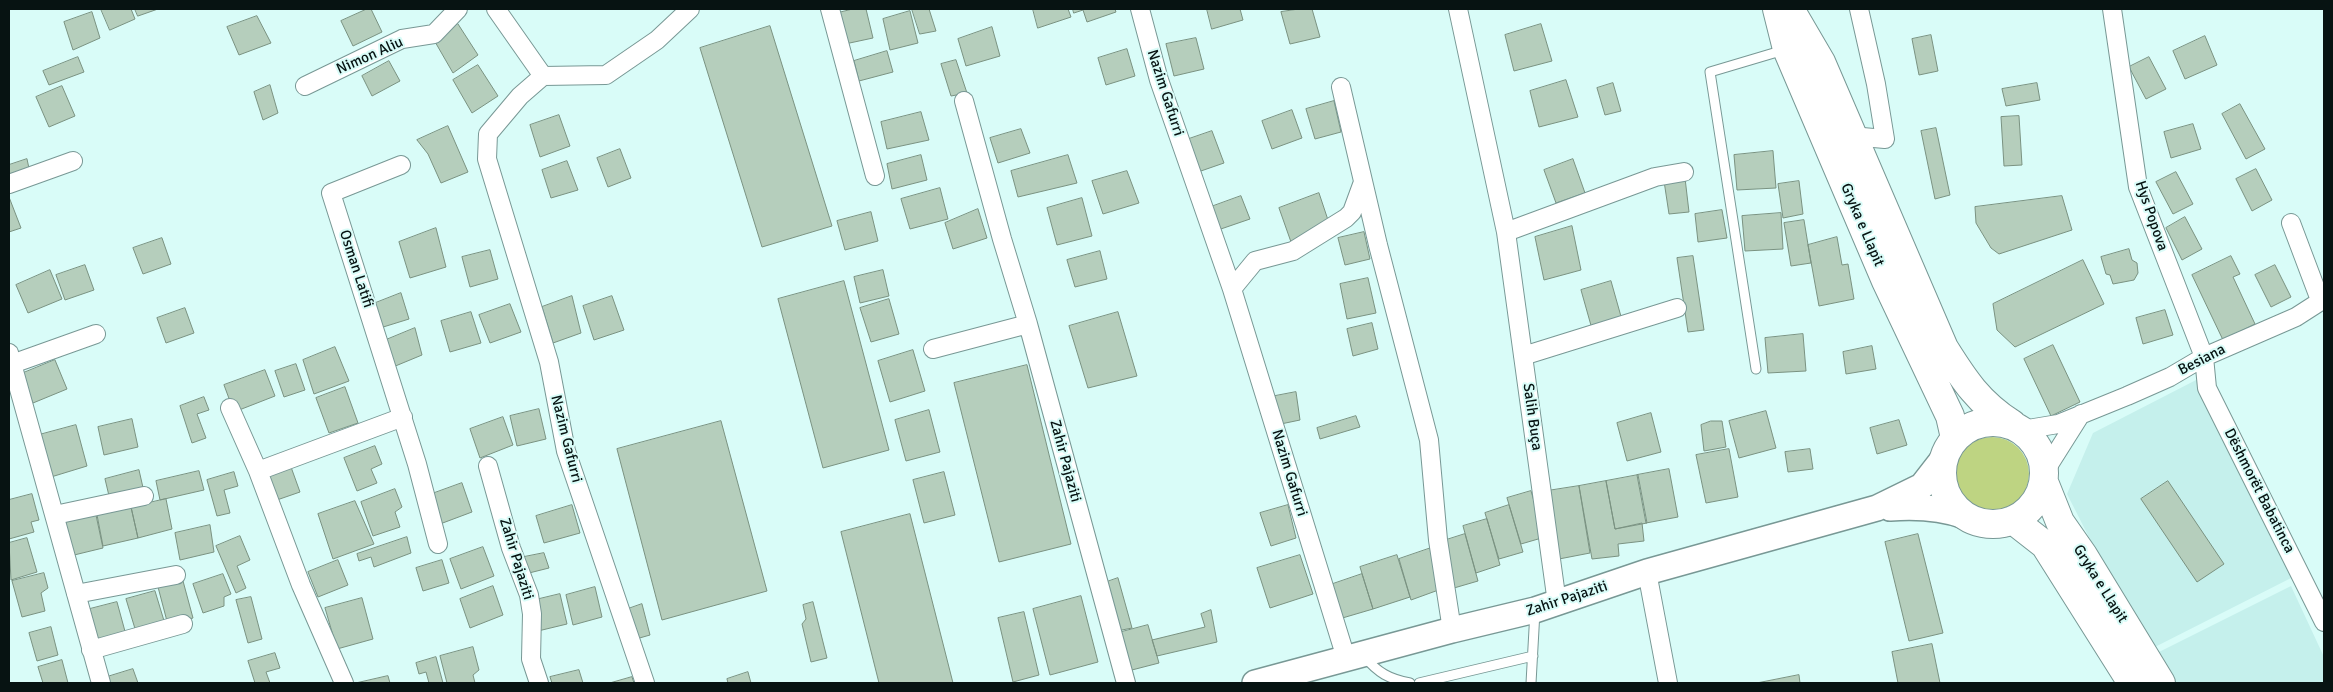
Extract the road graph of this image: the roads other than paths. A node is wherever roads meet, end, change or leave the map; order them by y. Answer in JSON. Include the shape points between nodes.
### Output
{"nodes":[{"id":1,"x":458,"y":9,"type":"edge"},
{"id":2,"x":496,"y":9,"type":"edge"},
{"id":3,"x":690,"y":9,"type":"edge"},
{"id":4,"x":830,"y":9,"type":"edge"},
{"id":5,"x":1140,"y":9,"type":"edge"},
{"id":6,"x":1458,"y":9,"type":"edge"},
{"id":7,"x":1777,"y":9,"type":"edge"},
{"id":8,"x":1790,"y":9,"type":"edge"},
{"id":9,"x":1859,"y":9,"type":"edge"},
{"id":10,"x":2112,"y":9,"type":"edge"},
{"id":11,"x":1786,"y":49,"type":"junction"},
{"id":12,"x":543,"y":76,"type":"junction"},
{"id":13,"x":305,"y":86,"type":"dead end"},
{"id":14,"x":1341,"y":87,"type":"dead end"},
{"id":15,"x":964,"y":101,"type":"dead end"},
{"id":16,"x":1851,"y":136,"type":"junction"},
{"id":17,"x":73,"y":161,"type":"dead end"},
{"id":18,"x":401,"y":165,"type":"dead end"},
{"id":19,"x":1684,"y":172,"type":"dead end"},
{"id":20,"x":875,"y":176,"type":"dead end"},
{"id":21,"x":1363,"y":182,"type":"junction"},
{"id":22,"x":9,"y":184,"type":"edge"},
{"id":23,"x":2291,"y":223,"type":"dead end"},
{"id":24,"x":1506,"y":232,"type":"junction"},
{"id":25,"x":1232,"y":289,"type":"junction"},
{"id":26,"x":2322,"y":299,"type":"edge"},
{"id":27,"x":1677,"y":308,"type":"dead end"},
{"id":28,"x":1028,"y":324,"type":"junction"},
{"id":29,"x":96,"y":334,"type":"dead end"},
{"id":30,"x":933,"y":348,"type":"dead end"},
{"id":31,"x":1523,"y":356,"type":"junction"},
{"id":32,"x":2204,"y":357,"type":"junction"},
{"id":33,"x":10,"y":359,"type":"edge"},
{"id":34,"x":1756,"y":369,"type":"dead end"},
{"id":35,"x":230,"y":408,"type":"dead end"},
{"id":36,"x":2081,"y":414,"type":"junction"},
{"id":37,"x":403,"y":417,"type":"junction"},
{"id":38,"x":2017,"y":427,"type":"junction"},
{"id":39,"x":1949,"y":449,"type":"junction"},
{"id":40,"x":488,"y":466,"type":"dead end"},
{"id":41,"x":258,"y":471,"type":"junction"},
{"id":42,"x":2044,"y":476,"type":"junction"},
{"id":43,"x":144,"y":496,"type":"dead end"},
{"id":44,"x":1877,"y":508,"type":"junction"},
{"id":45,"x":55,"y":515,"type":"junction"},
{"id":46,"x":1965,"y":516,"type":"junction"},
{"id":47,"x":2013,"y":520,"type":"junction"},
{"id":48,"x":438,"y":544,"type":"dead end"},
{"id":49,"x":1647,"y":572,"type":"junction"},
{"id":50,"x":176,"y":575,"type":"dead end"},
{"id":51,"x":76,"y":594,"type":"junction"},
{"id":52,"x":1546,"y":606,"type":"junction"},
{"id":53,"x":2324,"y":622,"type":"edge"},
{"id":54,"x":183,"y":624,"type":"dead end"},
{"id":55,"x":1452,"y":630,"type":"junction"},
{"id":56,"x":91,"y":650,"type":"junction"},
{"id":57,"x":1354,"y":656,"type":"junction"},
{"id":58,"x":1533,"y":656,"type":"junction"},
{"id":59,"x":101,"y":683,"type":"edge"},
{"id":60,"x":344,"y":683,"type":"edge"},
{"id":61,"x":539,"y":683,"type":"edge"},
{"id":62,"x":644,"y":683,"type":"edge"},
{"id":63,"x":1126,"y":683,"type":"edge"},
{"id":64,"x":1255,"y":683,"type":"edge"},
{"id":65,"x":1410,"y":683,"type":"edge"},
{"id":66,"x":1419,"y":683,"type":"edge"},
{"id":67,"x":1531,"y":683,"type":"edge"},
{"id":68,"x":1668,"y":683,"type":"edge"},
{"id":69,"x":2132,"y":683,"type":"edge"},
{"id":70,"x":2161,"y":683,"type":"edge"}],
"edges":[{"from":1,"to":13,"type":"street","name":"Nimon Aliu","via":[[434,34],[402,39]]},
{"from":2,"to":12,"type":"street"},
{"from":3,"to":12,"type":"street","via":[[657,40],[606,75]]},
{"from":4,"to":20,"type":"street"},
{"from":5,"to":25,"type":"street","name":"Nazim Gafurri","via":[[1159,80]]},
{"from":6,"to":24,"type":"street","name":"Salih Buça"},
{"from":7,"to":11,"type":"main road","name":"Gryka e Llapit"},
{"from":8,"to":16,"type":"main road","name":"Gryka e Llapit","via":[[1821,62]]},
{"from":9,"to":16,"type":"street","via":[[1876,84],[1884,139]]},
{"from":10,"to":32,"type":"street","name":"Hys Popova","via":[[2138,187]]},
{"from":11,"to":34,"type":"lane","via":[[1710,72]]},
{"from":11,"to":39,"type":"main road","name":"Gryka e Llapit","via":[[1886,281],[1950,416]]},
{"from":12,"to":62,"type":"street","name":"Nazim Gafurri","via":[[520,96],[488,134],[488,159],[549,362],[566,451]]},
{"from":14,"to":21,"type":"street"},
{"from":15,"to":28,"type":"street","name":"Zahir Pajaziti"},
{"from":16,"to":38,"type":"main road","name":"Gryka e Llapit","via":[[1944,348],[1983,404]]},
{"from":17,"to":22,"type":"street"},
{"from":18,"to":37,"type":"street","name":"Osman Latifi","via":[[332,193]]},
{"from":19,"to":24,"type":"street","via":[[1655,177]]},
{"from":21,"to":25,"type":"street","via":[[1352,212],[1346,218],[1294,251],[1255,261]]},
{"from":21,"to":55,"type":"street","via":[[1429,440],[1438,540]]},
{"from":23,"to":26,"type":"street","name":"Besiana"},
{"from":24,"to":31,"type":"street","name":"Salih Buça"},
{"from":25,"to":57,"type":"street","name":"Nazim Gafurri"},
{"from":26,"to":32,"type":"street","name":"Besiana","via":[[2296,317]]},
{"from":27,"to":31,"type":"street"},
{"from":28,"to":30,"type":"street"},
{"from":28,"to":63,"type":"street","name":"Zahir Pajaziti"},
{"from":29,"to":33,"type":"street"},
{"from":31,"to":52,"type":"street","name":"Salih Buça"},
{"from":32,"to":36,"type":"street","name":"Besiana","via":[[2170,376]]},
{"from":32,"to":53,"type":"street","name":"Dëshmorët Babatinca","via":[[2207,388]]},
{"from":33,"to":45,"type":"street"},
{"from":35,"to":41,"type":"street"},
{"from":36,"to":38,"type":"street","name":"Besiana","via":[[2058,424]]},
{"from":36,"to":42,"type":"street"},
{"from":37,"to":41,"type":"street"},
{"from":37,"to":48,"type":"street","name":"Osman Latifi"},
{"from":38,"to":39,"type":"main road","via":[[1994,422],[1975,424]]},
{"from":38,"to":42,"type":"main road","via":[[2038,448]]},
{"from":39,"to":44,"type":"main road","name":"Zahir Pajaziti","via":[[1922,486]]},
{"from":39,"to":46,"type":"main road","via":[[1942,478],[1944,487],[1952,504]]},
{"from":40,"to":61,"type":"street","name":"Zahir Pajaziti","via":[[529,595],[531,659]]},
{"from":41,"to":60,"type":"street","via":[[301,586]]},
{"from":42,"to":47,"type":"main road","via":[[2033,505]]},
{"from":42,"to":70,"type":"main road","name":"Gryka e Llapit","via":[[2060,522]]},
{"from":43,"to":45,"type":"street"},
{"from":44,"to":46,"type":"main road","name":"Zahir Pajaziti","via":[[1912,506]]},
{"from":44,"to":49,"type":"main road","name":"Zahir Pajaziti"},
{"from":45,"to":51,"type":"street"},
{"from":46,"to":47,"type":"main road","via":[[1989,524]]},
{"from":47,"to":69,"type":"main road","name":"Gryka e Llapit","via":[[2045,545]]},
{"from":49,"to":52,"type":"main road","name":"Zahir Pajaziti"},
{"from":49,"to":68,"type":"street"},
{"from":50,"to":51,"type":"street"},
{"from":51,"to":56,"type":"street"},
{"from":52,"to":55,"type":"main road","name":"Zahir Pajaziti"},
{"from":52,"to":58,"type":"lane"},
{"from":54,"to":56,"type":"street"},
{"from":55,"to":57,"type":"main road","name":"Zahir Pajaziti"},
{"from":56,"to":59,"type":"street"},
{"from":57,"to":64,"type":"main road","name":"Zahir Pajaziti"},
{"from":57,"to":65,"type":"lane","via":[[1389,678]]},
{"from":58,"to":66,"type":"lane"},
{"from":58,"to":67,"type":"lane"}]}
